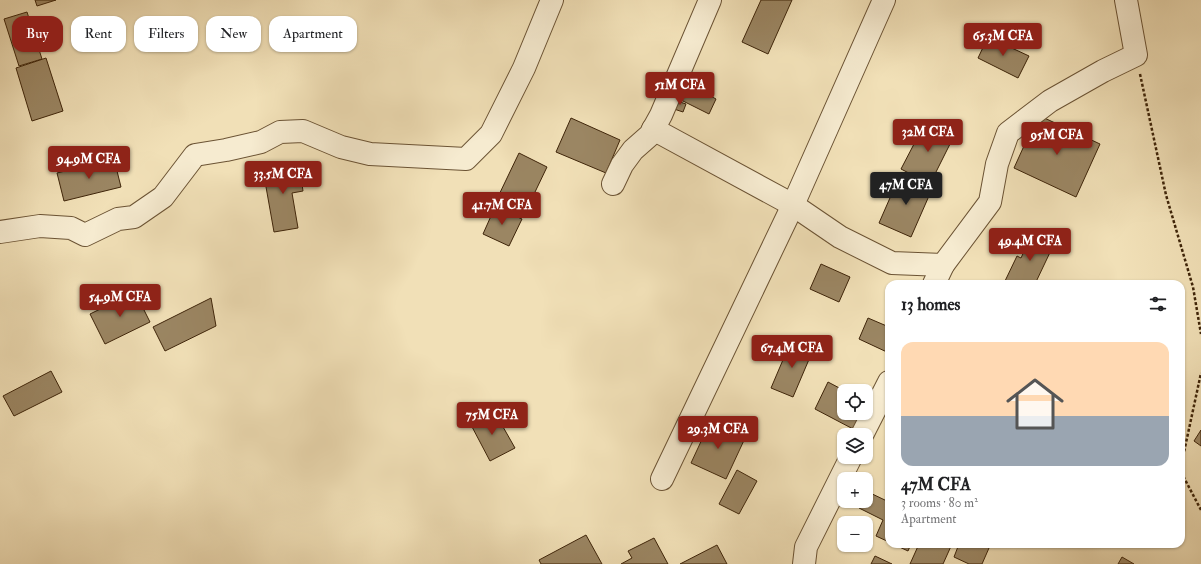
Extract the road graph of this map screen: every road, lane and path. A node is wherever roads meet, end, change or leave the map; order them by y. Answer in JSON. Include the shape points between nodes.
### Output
{"nodes":[{"id":1,"x":552,"y":0,"type":"edge"},
{"id":2,"x":710,"y":0,"type":"edge"},
{"id":3,"x":884,"y":0,"type":"edge"},
{"id":4,"x":1126,"y":0,"type":"edge"},
{"id":5,"x":1136,"y":56,"type":"junction"},
{"id":6,"x":653,"y":129,"type":"junction"},
{"id":7,"x":613,"y":184,"type":"dead end"},
{"id":8,"x":793,"y":205,"type":"junction"},
{"id":9,"x":0,"y":232,"type":"edge"},
{"id":10,"x":939,"y":274,"type":"edge"},
{"id":11,"x":1201,"y":334,"type":"edge"},
{"id":12,"x":1201,"y":373,"type":"edge"},
{"id":13,"x":885,"y":390,"type":"edge"},
{"id":14,"x":866,"y":428,"type":"edge"},
{"id":15,"x":1185,"y":447,"type":"edge"},
{"id":16,"x":847,"y":464,"type":"edge"},
{"id":17,"x":662,"y":479,"type":"dead end"},
{"id":18,"x":1185,"y":480,"type":"edge"},
{"id":19,"x":1201,"y":510,"type":"edge"},
{"id":20,"x":804,"y":564,"type":"edge"}],
"edges":[{"from":1,"to":9,"type":"street","via":[[524,68],[491,134],[466,159],[370,154],[341,147],[303,131],[280,132],[261,142],[195,155],[163,197],[134,217],[118,219],[85,234],[71,228],[40,226]]},
{"from":2,"to":6,"type":"street"},
{"from":3,"to":8,"type":"street"},
{"from":4,"to":5,"type":"street"},
{"from":5,"to":10,"type":"street","via":[[1050,100],[1008,133],[997,164],[990,202]]},
{"from":5,"to":11,"type":"path","via":[[1166,196],[1193,287]]},
{"from":6,"to":7,"type":"street","via":[[622,165]]},
{"from":6,"to":8,"type":"street"},
{"from":8,"to":10,"type":"street","via":[[840,237],[892,263]]},
{"from":8,"to":17,"type":"street"},
{"from":12,"to":15,"type":"path"},
{"from":13,"to":14,"type":"street"},
{"from":16,"to":20,"type":"street","via":[[806,546]]},
{"from":18,"to":19,"type":"path"}]}
